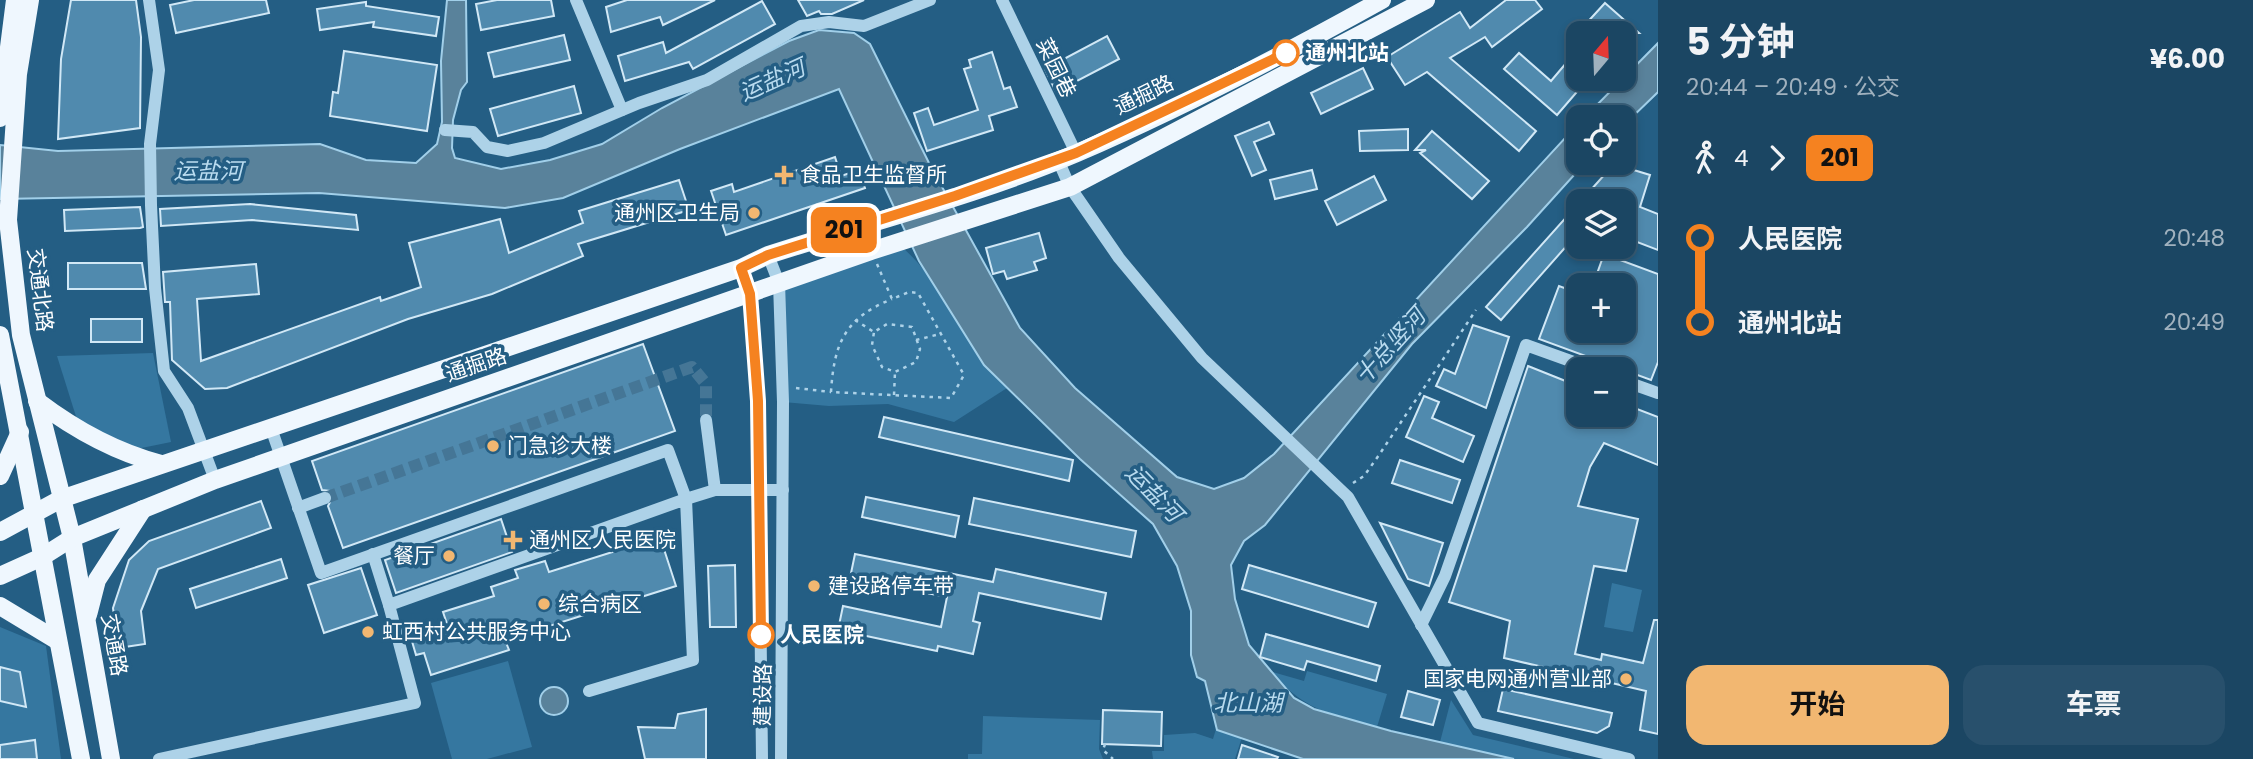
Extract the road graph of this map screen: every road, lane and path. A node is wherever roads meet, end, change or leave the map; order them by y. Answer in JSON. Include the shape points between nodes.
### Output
{"nodes":[{"id":1,"x":15,"y":0,"type":"edge"},
{"id":2,"x":30,"y":0,"type":"edge"},
{"id":3,"x":149,"y":0,"type":"edge"},
{"id":4,"x":576,"y":0,"type":"edge"},
{"id":5,"x":930,"y":0,"type":"edge"},
{"id":6,"x":1002,"y":0,"type":"edge"},
{"id":7,"x":1381,"y":0,"type":"edge"},
{"id":8,"x":1426,"y":0,"type":"edge"},
{"id":9,"x":622,"y":110,"type":"junction"},
{"id":10,"x":0,"y":118,"type":"edge"},
{"id":11,"x":445,"y":130,"type":"dead end"},
{"id":12,"x":1076,"y":153,"type":"junction"},
{"id":13,"x":1058,"y":160,"type":"junction"},
{"id":14,"x":1070,"y":187,"type":"junction"},
{"id":15,"x":871,"y":251,"type":"junction"},
{"id":16,"x":768,"y":255,"type":"junction"},
{"id":17,"x":741,"y":268,"type":"junction"},
{"id":18,"x":779,"y":283,"type":"junction"},
{"id":19,"x":750,"y":294,"type":"junction"},
{"id":20,"x":892,"y":299,"type":"junction"},
{"id":21,"x":1476,"y":310,"type":"dead end"},
{"id":22,"x":855,"y":320,"type":"junction"},
{"id":23,"x":874,"y":332,"type":"junction"},
{"id":24,"x":941,"y":334,"type":"junction"},
{"id":25,"x":0,"y":335,"type":"edge"},
{"id":26,"x":916,"y":340,"type":"junction"},
{"id":27,"x":1566,"y":360,"type":"edge"},
{"id":28,"x":895,"y":372,"type":"junction"},
{"id":29,"x":1636,"y":385,"type":"edge"},
{"id":30,"x":782,"y":387,"type":"junction"},
{"id":31,"x":831,"y":391,"type":"junction"},
{"id":32,"x":1658,"y":393,"type":"edge"},
{"id":33,"x":894,"y":395,"type":"junction"},
{"id":34,"x":37,"y":401,"type":"junction"},
{"id":35,"x":706,"y":420,"type":"tunnel mouth"},
{"id":36,"x":271,"y":428,"type":"junction"},
{"id":37,"x":20,"y":432,"type":"junction"},
{"id":38,"x":203,"y":450,"type":"junction"},
{"id":39,"x":161,"y":464,"type":"junction"},
{"id":40,"x":0,"y":476,"type":"edge"},
{"id":41,"x":215,"y":480,"type":"junction"},
{"id":42,"x":715,"y":490,"type":"junction"},
{"id":43,"x":783,"y":490,"type":"junction"},
{"id":44,"x":1342,"y":491,"type":"junction"},
{"id":45,"x":325,"y":498,"type":"tunnel mouth"},
{"id":46,"x":61,"y":499,"type":"junction"},
{"id":47,"x":686,"y":499,"type":"junction"},
{"id":48,"x":298,"y":508,"type":"junction"},
{"id":49,"x":144,"y":509,"type":"junction"},
{"id":50,"x":36,"y":512,"type":"junction"},
{"id":51,"x":0,"y":532,"type":"edge"},
{"id":52,"x":72,"y":538,"type":"junction"},
{"id":53,"x":373,"y":554,"type":"junction"},
{"id":54,"x":43,"y":557,"type":"junction"},
{"id":55,"x":0,"y":576,"type":"edge"},
{"id":56,"x":389,"y":605,"type":"junction"},
{"id":57,"x":0,"y":606,"type":"edge"},
{"id":58,"x":86,"y":621,"type":"junction"},
{"id":59,"x":1421,"y":625,"type":"junction"},
{"id":60,"x":58,"y":641,"type":"junction"},
{"id":61,"x":589,"y":691,"type":"dead end"},
{"id":62,"x":1105,"y":744,"type":"dead end"},
{"id":63,"x":81,"y":759,"type":"edge"},
{"id":64,"x":111,"y":759,"type":"edge"},
{"id":65,"x":159,"y":759,"type":"edge"},
{"id":66,"x":762,"y":759,"type":"edge"},
{"id":67,"x":781,"y":759,"type":"edge"},
{"id":68,"x":1113,"y":759,"type":"edge"},
{"id":69,"x":1629,"y":759,"type":"edge"}],
"edges":[{"from":1,"to":10,"type":"main road"},
{"from":2,"to":34,"type":"main road","name":"交通北路","via":[[8,220],[21,335]]},
{"from":3,"to":38,"type":"street","via":[[159,70],[150,144],[151,205],[164,371],[188,408]]},
{"from":4,"to":9,"type":"street"},
{"from":5,"to":9,"type":"street","via":[[864,26],[829,22],[801,26],[707,80]]},
{"from":6,"to":12,"type":"street","name":"菜园巷"},
{"from":7,"to":12,"type":"main road","name":"通掘路","via":[[1293,49]]},
{"from":8,"to":14,"type":"main road"},
{"from":9,"to":11,"type":"street","via":[[544,143],[508,150],[487,147],[472,132]]},
{"from":12,"to":13,"type":"main road","name":"通掘路"},
{"from":13,"to":14,"type":"street"},
{"from":13,"to":16,"type":"main road","name":"通掘路"},
{"from":14,"to":15,"type":"main road","name":"通掘路"},
{"from":14,"to":44,"type":"street","via":[[1119,258],[1202,358]]},
{"from":15,"to":18,"type":"main road","name":"通掘路"},
{"from":15,"to":20,"type":"path"},
{"from":16,"to":17,"type":"main road","name":"通掘路"},
{"from":16,"to":18,"type":"street","name":"建设路"},
{"from":17,"to":19,"type":"street","name":"建设路"},
{"from":17,"to":36,"type":"main road","name":"通掘路"},
{"from":18,"to":19,"type":"main road","name":"通掘路"},
{"from":18,"to":30,"type":"street","name":"建设路"},
{"from":19,"to":41,"type":"main road","name":"通掘路"},
{"from":19,"to":66,"type":"street","name":"建设路","via":[[758,401]]},
{"from":20,"to":22,"type":"path"},
{"from":20,"to":24,"type":"path","via":[[918,292]]},
{"from":21,"to":44,"type":"path","via":[[1364,476]]},
{"from":22,"to":23,"type":"path"},
{"from":22,"to":31,"type":"path","via":[[833,362]]},
{"from":23,"to":26,"type":"path","via":[[900,323],[912,327]]},
{"from":23,"to":28,"type":"path","via":[[875,357],[882,368]]},
{"from":24,"to":26,"type":"path"},
{"from":24,"to":33,"type":"path","via":[[964,375],[951,398]]},
{"from":25,"to":37,"type":"main road"},
{"from":26,"to":28,"type":"path","via":[[920,349],[916,362]]},
{"from":27,"to":59,"type":"street","via":[[1526,345],[1445,576]]},
{"from":28,"to":33,"type":"path"},
{"from":29,"to":32,"type":"street"},
{"from":30,"to":31,"type":"path"},
{"from":30,"to":43,"type":"street","name":"建设路"},
{"from":31,"to":33,"type":"path"},
{"from":34,"to":39,"type":"main road","via":[[69,425],[135,457]]},
{"from":34,"to":46,"type":"main road","name":"交通北路"},
{"from":35,"to":42,"type":"street"},
{"from":36,"to":38,"type":"main road","name":"通掘路"},
{"from":36,"to":48,"type":"street"},
{"from":37,"to":40,"type":"main road"},
{"from":37,"to":50,"type":"main road"},
{"from":38,"to":39,"type":"main road","name":"通掘路"},
{"from":38,"to":41,"type":"street"},
{"from":39,"to":46,"type":"main road","name":"通掘路"},
{"from":41,"to":49,"type":"main road","name":"通掘路"},
{"from":42,"to":43,"type":"street"},
{"from":42,"to":47,"type":"street"},
{"from":43,"to":67,"type":"street","name":"建设路"},
{"from":44,"to":59,"type":"street"},
{"from":45,"to":48,"type":"street"},
{"from":46,"to":50,"type":"main road","name":"通掘路"},
{"from":46,"to":52,"type":"main road","name":"交通路"},
{"from":47,"to":53,"type":"street","via":[[668,450]]},
{"from":47,"to":56,"type":"street"},
{"from":47,"to":61,"type":"street","via":[[693,660]]},
{"from":48,"to":53,"type":"street","via":[[321,573]]},
{"from":49,"to":52,"type":"main road","name":"通掘路"},
{"from":49,"to":58,"type":"main road","via":[[97,580]]},
{"from":50,"to":51,"type":"main road"},
{"from":50,"to":54,"type":"main road"},
{"from":52,"to":54,"type":"main road","name":"通掘路"},
{"from":52,"to":58,"type":"main road","name":"交通路"},
{"from":53,"to":56,"type":"street"},
{"from":54,"to":55,"type":"main road"},
{"from":54,"to":60,"type":"main road"},
{"from":56,"to":65,"type":"street","via":[[415,703]]},
{"from":57,"to":60,"type":"main road"},
{"from":58,"to":64,"type":"main road","name":"交通路"},
{"from":59,"to":69,"type":"street","via":[[1478,723]]},
{"from":60,"to":63,"type":"main road"},
{"from":62,"to":68,"type":"path","via":[[1103,750]]}]}
